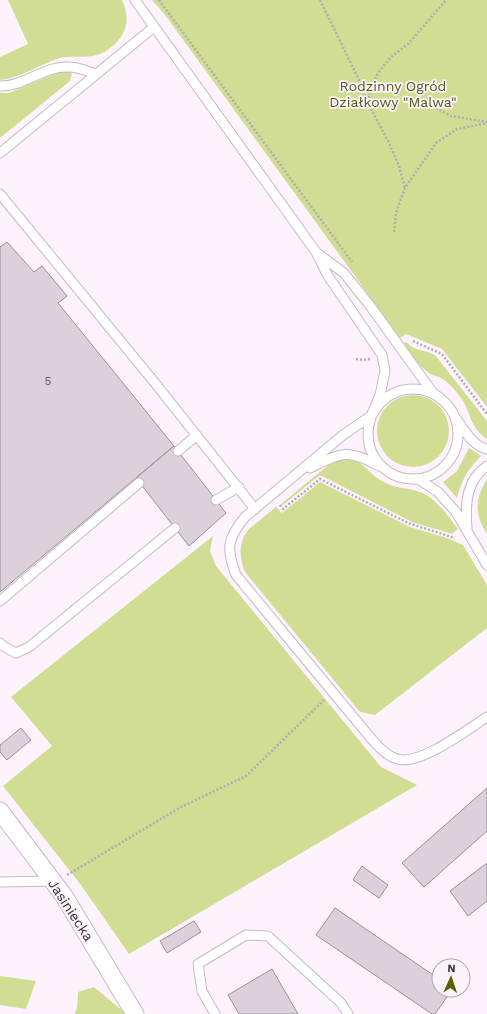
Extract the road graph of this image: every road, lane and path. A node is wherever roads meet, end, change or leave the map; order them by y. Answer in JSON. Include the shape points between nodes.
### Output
{"nodes":[{"id":1,"x":134,"y":0,"type":"edge"},
{"id":2,"x":159,"y":0,"type":"edge"},
{"id":3,"x":320,"y":0,"type":"edge"},
{"id":4,"x":446,"y":0,"type":"edge"},
{"id":5,"x":154,"y":27,"type":"junction"},
{"id":6,"x":96,"y":74,"type":"junction"},
{"id":7,"x":0,"y":86,"type":"edge"},
{"id":8,"x":368,"y":103,"type":"junction"},
{"id":9,"x":436,"y":108,"type":"dead end"},
{"id":10,"x":487,"y":123,"type":"edge"},
{"id":11,"x":0,"y":152,"type":"edge"},
{"id":12,"x":405,"y":188,"type":"junction"},
{"id":13,"x":0,"y":194,"type":"edge"},
{"id":14,"x":394,"y":232,"type":"dead end"},
{"id":15,"x":316,"y":252,"type":"junction"},
{"id":16,"x":354,"y":264,"type":"dead end"},
{"id":17,"x":433,"y":393,"type":"junction"},
{"id":18,"x":371,"y":416,"type":"junction"},
{"id":19,"x":456,"y":419,"type":"junction"},
{"id":20,"x":196,"y":436,"type":"junction"},
{"id":21,"x":487,"y":449,"type":"edge"},
{"id":22,"x":178,"y":452,"type":"dead end"},
{"id":23,"x":487,"y":466,"type":"edge"},
{"id":24,"x":384,"y":469,"type":"junction"},
{"id":25,"x":298,"y":474,"type":"junction"},
{"id":26,"x":418,"y":479,"type":"junction"},
{"id":27,"x":140,"y":483,"type":"dead end"},
{"id":28,"x":239,"y":487,"type":"junction"},
{"id":29,"x":271,"y":496,"type":"junction"},
{"id":30,"x":216,"y":500,"type":"dead end"},
{"id":31,"x":255,"y":509,"type":"junction"},
{"id":32,"x":175,"y":528,"type":"dead end"},
{"id":33,"x":468,"y":530,"type":"junction"},
{"id":34,"x":475,"y":544,"type":"junction"},
{"id":35,"x":487,"y":565,"type":"edge"},
{"id":36,"x":0,"y":601,"type":"edge"},
{"id":37,"x":0,"y":643,"type":"edge"},
{"id":38,"x":332,"y":692,"type":"junction"},
{"id":39,"x":487,"y":717,"type":"edge"},
{"id":40,"x":0,"y":811,"type":"edge"},
{"id":41,"x":54,"y":881,"type":"junction"},
{"id":42,"x":0,"y":882,"type":"edge"},
{"id":43,"x":135,"y":1014,"type":"edge"},
{"id":44,"x":215,"y":1014,"type":"edge"},
{"id":45,"x":348,"y":1014,"type":"edge"}],
"edges":[{"from":1,"to":5,"type":"lane"},
{"from":2,"to":16,"type":"path"},
{"from":3,"to":8,"type":"path"},
{"from":4,"to":8,"type":"path","via":[[409,43],[390,58],[378,73],[370,90]]},
{"from":5,"to":6,"type":"lane"},
{"from":5,"to":15,"type":"lane"},
{"from":6,"to":7,"type":"lane","via":[[68,66],[12,85]]},
{"from":6,"to":11,"type":"lane"},
{"from":8,"to":12,"type":"path","via":[[389,143]]},
{"from":9,"to":10,"type":"path","via":[[451,116]]},
{"from":10,"to":12,"type":"path","via":[[458,129],[436,143]]},
{"from":12,"to":14,"type":"path","via":[[396,213]]},
{"from":13,"to":20,"type":"lane"},
{"from":15,"to":17,"type":"lane","via":[[344,273]]},
{"from":15,"to":18,"type":"lane","via":[[328,276],[382,355],[385,371],[380,395]]},
{"from":17,"to":18,"type":"lane","via":[[419,388],[404,389],[390,394]]},
{"from":17,"to":19,"type":"lane","via":[[451,408]]},
{"from":18,"to":24,"type":"lane","via":[[368,430],[369,445]]},
{"from":18,"to":25,"type":"lane"},
{"from":19,"to":21,"type":"lane","via":[[481,448]]},
{"from":19,"to":26,"type":"lane","via":[[457,446],[451,458],[437,472]]},
{"from":20,"to":22,"type":"lane"},
{"from":20,"to":28,"type":"lane"},
{"from":23,"to":33,"type":"lane","via":[[474,480],[468,494]]},
{"from":24,"to":25,"type":"lane","via":[[351,454],[337,455]]},
{"from":24,"to":26,"type":"lane","via":[[395,475]]},
{"from":25,"to":29,"type":"lane"},
{"from":26,"to":33,"type":"lane","via":[[438,492]]},
{"from":27,"to":36,"type":"lane"},
{"from":28,"to":30,"type":"lane"},
{"from":28,"to":31,"type":"lane"},
{"from":29,"to":31,"type":"lane"},
{"from":29,"to":34,"type":"path","via":[[283,509],[320,479],[408,523]]},
{"from":31,"to":38,"type":"lane","via":[[244,517],[230,542],[230,560],[236,575]]},
{"from":32,"to":37,"type":"lane","via":[[29,647],[16,653]]},
{"from":33,"to":34,"type":"lane"},
{"from":34,"to":35,"type":"lane"},
{"from":38,"to":39,"type":"lane","via":[[382,751],[398,760],[414,759],[428,754]]},
{"from":38,"to":41,"type":"path","via":[[246,776],[181,807]]},
{"from":40,"to":41,"type":"street","name":"Jasiniecka"},
{"from":41,"to":42,"type":"lane"},
{"from":41,"to":43,"type":"street","name":"Jasiniecka"},
{"from":44,"to":45,"type":"lane","via":[[202,991],[198,964],[246,935],[268,936],[341,1002]]}]}
